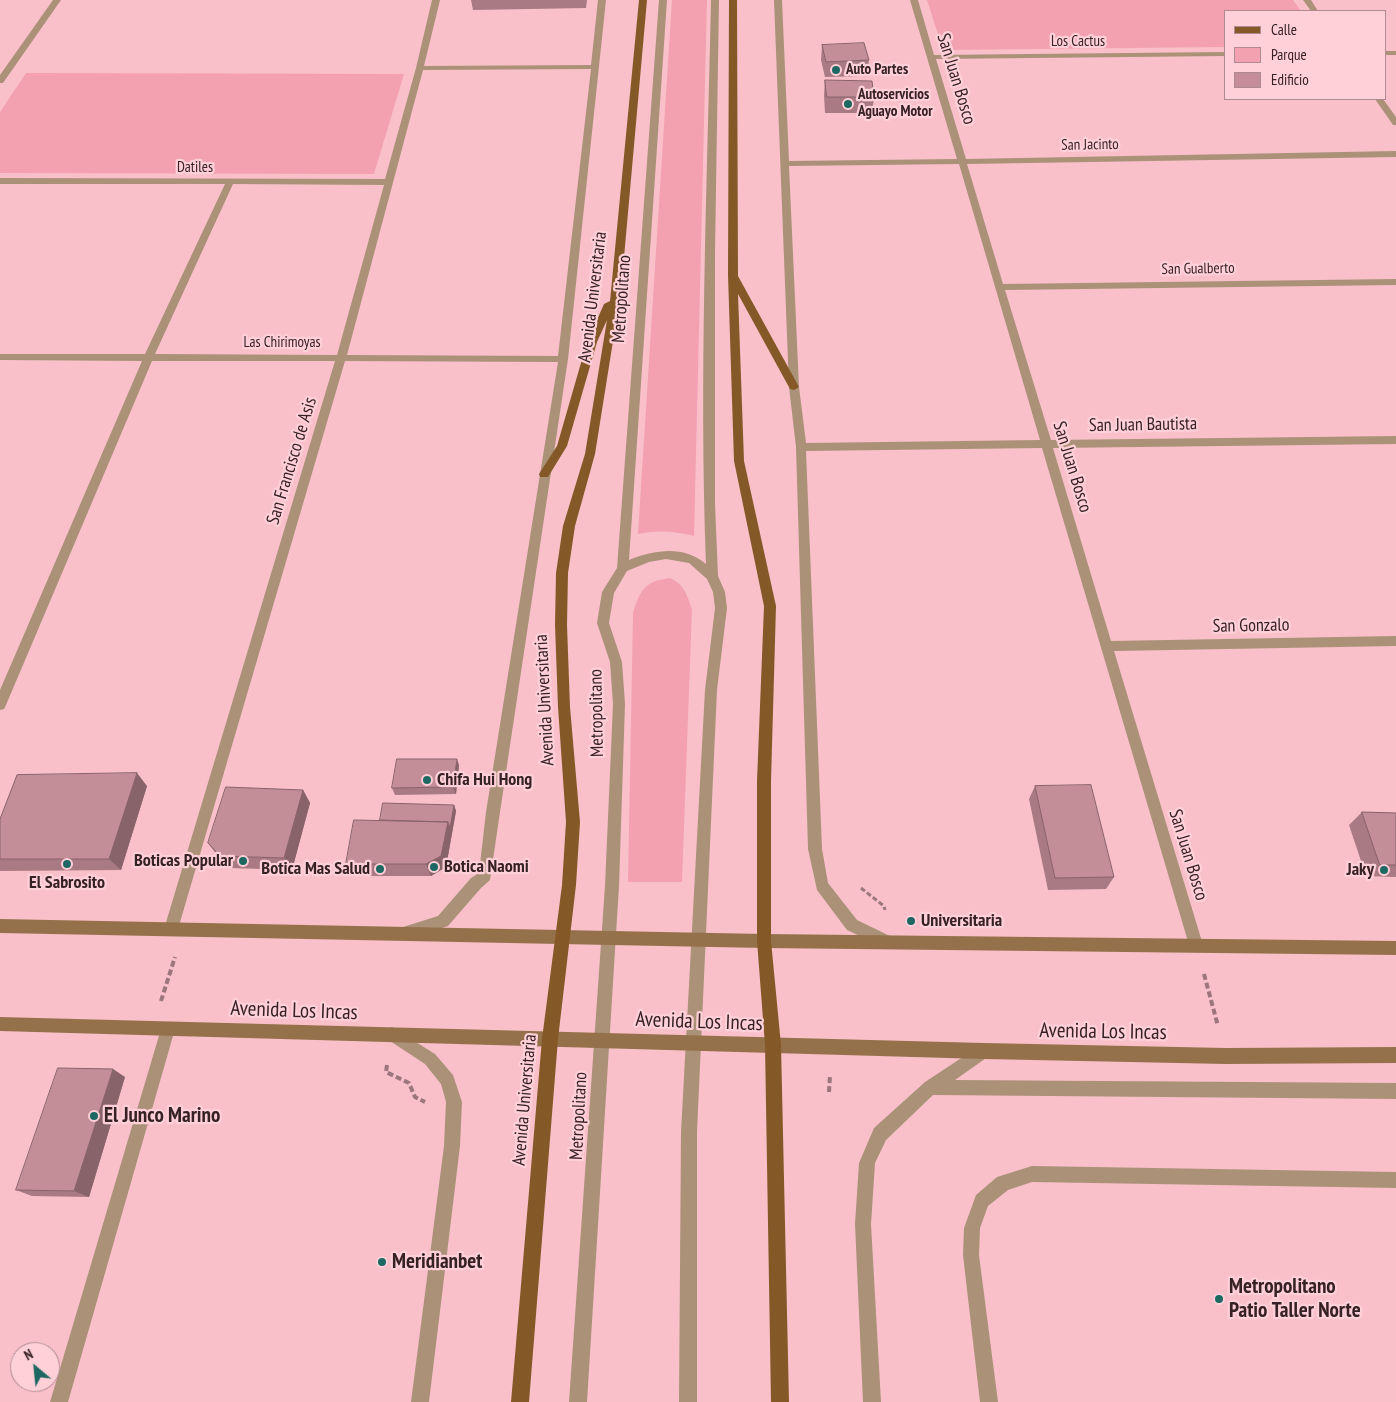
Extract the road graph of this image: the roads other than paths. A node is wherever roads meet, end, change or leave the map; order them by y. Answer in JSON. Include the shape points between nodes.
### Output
{"nodes":[{"id":1,"x":57,"y":0,"type":"edge"},
{"id":2,"x":436,"y":0,"type":"edge"},
{"id":3,"x":602,"y":0,"type":"edge"},
{"id":4,"x":643,"y":0,"type":"edge"},
{"id":5,"x":663,"y":0,"type":"edge"},
{"id":6,"x":715,"y":0,"type":"edge"},
{"id":7,"x":733,"y":0,"type":"edge"},
{"id":8,"x":778,"y":0,"type":"edge"},
{"id":9,"x":914,"y":0,"type":"edge"},
{"id":10,"x":1224,"y":54,"type":"edge"},
{"id":11,"x":931,"y":57,"type":"junction"},
{"id":12,"x":420,"y":68,"type":"junction"},
{"id":13,"x":594,"y":68,"type":"junction"},
{"id":14,"x":0,"y":80,"type":"edge"},
{"id":15,"x":1379,"y":100,"type":"edge"},
{"id":16,"x":1396,"y":123,"type":"edge"},
{"id":17,"x":1396,"y":154,"type":"edge"},
{"id":18,"x":962,"y":160,"type":"junction"},
{"id":19,"x":784,"y":164,"type":"junction"},
{"id":20,"x":0,"y":181,"type":"edge"},
{"id":21,"x":230,"y":182,"type":"junction"},
{"id":22,"x":390,"y":182,"type":"junction"},
{"id":23,"x":733,"y":275,"type":"junction"},
{"id":24,"x":1396,"y":282,"type":"edge"},
{"id":25,"x":1000,"y":287,"type":"junction"},
{"id":26,"x":616,"y":291,"type":"junction"},
{"id":27,"x":0,"y":357,"type":"edge"},
{"id":28,"x":148,"y":358,"type":"junction"},
{"id":29,"x":341,"y":358,"type":"junction"},
{"id":30,"x":563,"y":359,"type":"junction"},
{"id":31,"x":794,"y":387,"type":"junction"},
{"id":32,"x":1396,"y":440,"type":"edge"},
{"id":33,"x":1046,"y":444,"type":"junction"},
{"id":34,"x":801,"y":447,"type":"junction"},
{"id":35,"x":544,"y":474,"type":"junction"},
{"id":36,"x":623,"y":568,"type":"junction"},
{"id":37,"x":712,"y":576,"type":"junction"},
{"id":38,"x":1396,"y":641,"type":"edge"},
{"id":39,"x":1107,"y":646,"type":"junction"},
{"id":40,"x":0,"y":704,"type":"edge"},
{"id":41,"x":0,"y":926,"type":"edge"},
{"id":42,"x":177,"y":929,"type":"junction"},
{"id":43,"x":403,"y":933,"type":"junction"},
{"id":44,"x":562,"y":937,"type":"junction"},
{"id":45,"x":607,"y":938,"type":"junction"},
{"id":46,"x":698,"y":940,"type":"junction"},
{"id":47,"x":764,"y":941,"type":"junction"},
{"id":48,"x":890,"y":943,"type":"junction"},
{"id":49,"x":1196,"y":945,"type":"junction"},
{"id":50,"x":1396,"y":948,"type":"edge"},
{"id":51,"x":0,"y":1024,"type":"edge"},
{"id":52,"x":161,"y":1028,"type":"junction"},
{"id":53,"x":392,"y":1034,"type":"junction"},
{"id":54,"x":550,"y":1039,"type":"junction"},
{"id":55,"x":602,"y":1040,"type":"junction"},
{"id":56,"x":694,"y":1043,"type":"junction"},
{"id":57,"x":773,"y":1045,"type":"junction"},
{"id":58,"x":984,"y":1051,"type":"junction"},
{"id":59,"x":1396,"y":1055,"type":"edge"},
{"id":60,"x":930,"y":1087,"type":"junction"},
{"id":61,"x":1396,"y":1091,"type":"edge"},
{"id":62,"x":1396,"y":1180,"type":"edge"},
{"id":63,"x":58,"y":1402,"type":"edge"},
{"id":64,"x":420,"y":1402,"type":"edge"},
{"id":65,"x":520,"y":1402,"type":"edge"},
{"id":66,"x":578,"y":1402,"type":"edge"},
{"id":67,"x":688,"y":1402,"type":"edge"},
{"id":68,"x":780,"y":1402,"type":"edge"},
{"id":69,"x":872,"y":1402,"type":"edge"},
{"id":70,"x":989,"y":1402,"type":"edge"}],
"edges":[{"from":1,"to":14,"type":"street"},
{"from":2,"to":12,"type":"street","name":"San Francisco de Asis"},
{"from":3,"to":13,"type":"street","name":"Avenida Universitaria"},
{"from":4,"to":26,"type":"main road","name":"Avenida Universitaria"},
{"from":5,"to":36,"type":"street","name":"Metropolitano"},
{"from":6,"to":37,"type":"street","via":[[710,270],[709,504]]},
{"from":7,"to":23,"type":"main road"},
{"from":8,"to":19,"type":"street"},
{"from":9,"to":11,"type":"street","name":"San Juan Bosco"},
{"from":10,"to":11,"type":"street","name":"Los Cactus"},
{"from":11,"to":18,"type":"street","name":"San Juan Bosco"},
{"from":12,"to":13,"type":"street"},
{"from":12,"to":22,"type":"street","name":"San Francisco de Asis"},
{"from":13,"to":30,"type":"street","name":"Avenida Universitaria"},
{"from":15,"to":16,"type":"street"},
{"from":17,"to":18,"type":"street","name":"San Jacinto"},
{"from":18,"to":19,"type":"street","name":"San Jacinto"},
{"from":18,"to":25,"type":"street","name":"San Juan Bosco"},
{"from":19,"to":31,"type":"street"},
{"from":20,"to":21,"type":"street","name":"Datiles"},
{"from":21,"to":22,"type":"street","name":"Datiles"},
{"from":21,"to":28,"type":"street"},
{"from":22,"to":29,"type":"street","name":"San Francisco de Asis"},
{"from":23,"to":31,"type":"main road"},
{"from":23,"to":47,"type":"main road","via":[[740,460],[770,606],[764,782]]},
{"from":24,"to":25,"type":"street","name":"San Gualberto"},
{"from":25,"to":33,"type":"street","name":"San Juan Bosco"},
{"from":26,"to":35,"type":"main road","via":[[592,342],[562,446]]},
{"from":26,"to":44,"type":"main road","name":"Avenida Universitaria","via":[[590,454],[569,526],[562,573],[561,643],[573,822]]},
{"from":27,"to":28,"type":"street","name":"Las Chirimoyas"},
{"from":28,"to":29,"type":"street","name":"Las Chirimoyas"},
{"from":28,"to":40,"type":"street"},
{"from":29,"to":30,"type":"street","name":"Las Chirimoyas"},
{"from":29,"to":42,"type":"street","name":"San Francisco de Asis"},
{"from":30,"to":35,"type":"street","name":"Avenida Universitaria"},
{"from":31,"to":34,"type":"street"},
{"from":32,"to":33,"type":"street","name":"San Juan Bautista"},
{"from":33,"to":34,"type":"street","name":"San Juan Bautista"},
{"from":33,"to":39,"type":"street","name":"San Juan Bosco"},
{"from":34,"to":48,"type":"street","via":[[817,860],[822,885],[852,925]]},
{"from":35,"to":43,"type":"street","name":"Avenida Universitaria","via":[[485,876],[443,921]]},
{"from":36,"to":37,"type":"street","via":[[644,558],[670,555],[693,560]]},
{"from":36,"to":45,"type":"street","name":"Metropolitano","via":[[608,592],[603,623],[616,662],[619,704]]},
{"from":37,"to":46,"type":"street","via":[[721,608],[711,690]]},
{"from":38,"to":39,"type":"street","name":"San Gonzalo"},
{"from":39,"to":49,"type":"street","name":"San Juan Bosco"},
{"from":41,"to":42,"type":"main road"},
{"from":42,"to":43,"type":"main road"},
{"from":43,"to":44,"type":"main road"},
{"from":44,"to":45,"type":"main road"},
{"from":44,"to":54,"type":"main road","name":"Avenida Universitaria"},
{"from":45,"to":46,"type":"main road"},
{"from":45,"to":55,"type":"street","name":"Metropolitano"},
{"from":46,"to":47,"type":"main road"},
{"from":46,"to":56,"type":"street"},
{"from":47,"to":48,"type":"main road"},
{"from":47,"to":57,"type":"main road"},
{"from":48,"to":49,"type":"main road"},
{"from":49,"to":50,"type":"main road"},
{"from":51,"to":52,"type":"main road","name":"Avenida Los Incas"},
{"from":52,"to":53,"type":"main road","name":"Avenida Los Incas"},
{"from":52,"to":63,"type":"street"},
{"from":53,"to":54,"type":"main road","name":"Avenida Los Incas"},
{"from":53,"to":64,"type":"street","via":[[430,1059],[448,1080],[454,1102],[452,1146]]},
{"from":54,"to":55,"type":"main road","name":"Avenida Los Incas"},
{"from":54,"to":65,"type":"main road","name":"Avenida Universitaria"},
{"from":55,"to":56,"type":"main road","name":"Avenida Los Incas"},
{"from":55,"to":66,"type":"street","name":"Metropolitano"},
{"from":56,"to":57,"type":"main road","name":"Avenida Los Incas"},
{"from":56,"to":67,"type":"street","via":[[689,1132]]},
{"from":57,"to":58,"type":"main road","name":"Avenida Los Incas"},
{"from":57,"to":68,"type":"main road"},
{"from":58,"to":59,"type":"main road","name":"Avenida Los Incas","via":[[1226,1056]]},
{"from":58,"to":60,"type":"street"},
{"from":60,"to":61,"type":"street"},
{"from":60,"to":69,"type":"street","via":[[880,1134],[867,1163],[863,1224]]},
{"from":62,"to":70,"type":"street","via":[[1032,1174],[1003,1183],[982,1201],[972,1228],[971,1255]]}]}
